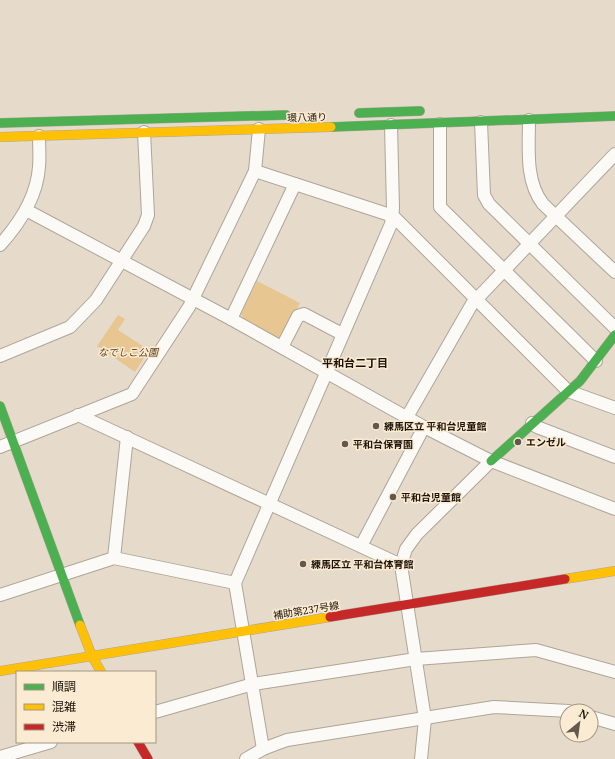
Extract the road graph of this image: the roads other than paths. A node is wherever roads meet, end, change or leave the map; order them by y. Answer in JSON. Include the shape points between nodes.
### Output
{"nodes":[{"id":1,"x":426,"y":111,"type":"dead end"},
{"id":2,"x":347,"y":113,"type":"dead end"},
{"id":3,"x":292,"y":115,"type":"dead end"},
{"id":4,"x":615,"y":116,"type":"edge"},
{"id":5,"x":529,"y":120,"type":"junction"},
{"id":6,"x":481,"y":122,"type":"junction"},
{"id":7,"x":0,"y":123,"type":"edge"},
{"id":8,"x":440,"y":124,"type":"junction"},
{"id":9,"x":391,"y":125,"type":"junction"},
{"id":10,"x":259,"y":129,"type":"junction"},
{"id":11,"x":144,"y":132,"type":"junction"},
{"id":12,"x":39,"y":136,"type":"junction"},
{"id":13,"x":0,"y":137,"type":"edge"},
{"id":14,"x":615,"y":154,"type":"edge"},
{"id":15,"x":255,"y":171,"type":"junction"},
{"id":16,"x":296,"y":184,"type":"junction"},
{"id":17,"x":26,"y":210,"type":"junction"},
{"id":18,"x":393,"y":216,"type":"junction"},
{"id":19,"x":555,"y":216,"type":"junction"},
{"id":20,"x":530,"y":243,"type":"junction"},
{"id":21,"x":0,"y":245,"type":"edge"},
{"id":22,"x":122,"y":261,"type":"junction"},
{"id":23,"x":505,"y":269,"type":"junction"},
{"id":24,"x":615,"y":272,"type":"edge"},
{"id":25,"x":477,"y":299,"type":"junction"},
{"id":26,"x":193,"y":300,"type":"junction"},
{"id":27,"x":231,"y":319,"type":"junction"},
{"id":28,"x":615,"y":328,"type":"edge"},
{"id":29,"x":342,"y":334,"type":"junction"},
{"id":30,"x":615,"y":335,"type":"edge"},
{"id":31,"x":282,"y":347,"type":"junction"},
{"id":32,"x":0,"y":356,"type":"edge"},
{"id":33,"x":596,"y":361,"type":"junction"},
{"id":34,"x":326,"y":372,"type":"junction"},
{"id":35,"x":568,"y":391,"type":"junction"},
{"id":36,"x":0,"y":406,"type":"edge"},
{"id":37,"x":615,"y":408,"type":"edge"},
{"id":38,"x":78,"y":414,"type":"junction"},
{"id":39,"x":407,"y":417,"type":"junction"},
{"id":40,"x":532,"y":423,"type":"junction"},
{"id":41,"x":424,"y":427,"type":"junction"},
{"id":42,"x":128,"y":437,"type":"junction"},
{"id":43,"x":13,"y":442,"type":"junction"},
{"id":44,"x":0,"y":447,"type":"edge"},
{"id":45,"x":615,"y":457,"type":"edge"},
{"id":46,"x":491,"y":461,"type":"junction"},
{"id":47,"x":270,"y":503,"type":"junction"},
{"id":48,"x":615,"y":508,"type":"edge"},
{"id":49,"x":361,"y":546,"type":"junction"},
{"id":50,"x":114,"y":558,"type":"junction"},
{"id":51,"x":401,"y":565,"type":"junction"},
{"id":52,"x":615,"y":571,"type":"edge"},
{"id":53,"x":62,"y":574,"type":"junction"},
{"id":54,"x":235,"y":583,"type":"junction"},
{"id":55,"x":0,"y":595,"type":"edge"},
{"id":56,"x":407,"y":605,"type":"junction"},
{"id":57,"x":243,"y":631,"type":"junction"},
{"id":58,"x":92,"y":656,"type":"junction"},
{"id":59,"x":416,"y":659,"type":"junction"},
{"id":60,"x":0,"y":671,"type":"edge"},
{"id":61,"x":100,"y":671,"type":"edge"},
{"id":62,"x":615,"y":672,"type":"edge"},
{"id":63,"x":253,"y":684,"type":"junction"},
{"id":64,"x":559,"y":710,"type":"edge"},
{"id":65,"x":156,"y":712,"type":"edge"},
{"id":66,"x":425,"y":719,"type":"junction"},
{"id":67,"x":599,"y":719,"type":"edge"},
{"id":68,"x":615,"y":724,"type":"edge"},
{"id":69,"x":48,"y":743,"type":"edge"},
{"id":70,"x":139,"y":743,"type":"edge"},
{"id":71,"x":263,"y":749,"type":"junction"},
{"id":72,"x":0,"y":757,"type":"edge"},
{"id":73,"x":148,"y":759,"type":"edge"},
{"id":74,"x":247,"y":759,"type":"edge"},
{"id":75,"x":421,"y":759,"type":"edge"}],
"edges":[{"from":1,"to":2,"type":"street"},
{"from":3,"to":7,"type":"street","name":"環八通り"},
{"from":4,"to":5,"type":"street","name":"環八通り"},
{"from":5,"to":6,"type":"street","name":"環八通り"},
{"from":5,"to":19,"type":"street","via":[[532,184],[538,198]]},
{"from":6,"to":8,"type":"street","name":"環八通り"},
{"from":6,"to":20,"type":"street","via":[[484,195],[489,204]]},
{"from":8,"to":9,"type":"street","name":"環八通り"},
{"from":8,"to":23,"type":"street","via":[[440,207]]},
{"from":9,"to":10,"type":"street","name":"環八通り"},
{"from":9,"to":18,"type":"street"},
{"from":10,"to":11,"type":"street","name":"環八通り"},
{"from":10,"to":15,"type":"street"},
{"from":11,"to":12,"type":"street","name":"環八通り"},
{"from":11,"to":22,"type":"street","via":[[148,215]]},
{"from":12,"to":13,"type":"street","name":"環八通り"},
{"from":12,"to":17,"type":"street","via":[[37,182]]},
{"from":14,"to":19,"type":"street"},
{"from":15,"to":16,"type":"street"},
{"from":15,"to":26,"type":"street"},
{"from":16,"to":18,"type":"street"},
{"from":16,"to":27,"type":"street"},
{"from":17,"to":21,"type":"street"},
{"from":17,"to":22,"type":"street"},
{"from":18,"to":25,"type":"street"},
{"from":18,"to":29,"type":"street"},
{"from":19,"to":20,"type":"street"},
{"from":19,"to":24,"type":"street"},
{"from":20,"to":23,"type":"street"},
{"from":20,"to":28,"type":"street"},
{"from":22,"to":26,"type":"street"},
{"from":22,"to":32,"type":"street","via":[[96,300],[70,327]]},
{"from":23,"to":25,"type":"street"},
{"from":23,"to":33,"type":"street"},
{"from":25,"to":35,"type":"street"},
{"from":25,"to":39,"type":"street"},
{"from":26,"to":27,"type":"street"},
{"from":26,"to":38,"type":"street","via":[[132,394]]},
{"from":27,"to":31,"type":"street"},
{"from":29,"to":31,"type":"street","via":[[304,314],[298,316]]},
{"from":29,"to":34,"type":"street"},
{"from":30,"to":33,"type":"street"},
{"from":31,"to":34,"type":"street"},
{"from":33,"to":35,"type":"street"},
{"from":34,"to":39,"type":"street"},
{"from":34,"to":47,"type":"street"},
{"from":35,"to":37,"type":"street"},
{"from":35,"to":40,"type":"street"},
{"from":36,"to":43,"type":"street"},
{"from":38,"to":42,"type":"street"},
{"from":38,"to":43,"type":"street"},
{"from":39,"to":41,"type":"street"},
{"from":40,"to":45,"type":"street"},
{"from":40,"to":46,"type":"street"},
{"from":41,"to":46,"type":"street"},
{"from":41,"to":49,"type":"street"},
{"from":42,"to":47,"type":"street"},
{"from":42,"to":50,"type":"street"},
{"from":43,"to":44,"type":"street"},
{"from":43,"to":53,"type":"street"},
{"from":46,"to":48,"type":"street"},
{"from":46,"to":51,"type":"street","via":[[417,534],[406,549]]},
{"from":47,"to":49,"type":"street"},
{"from":47,"to":54,"type":"street"},
{"from":49,"to":51,"type":"street"},
{"from":50,"to":53,"type":"street"},
{"from":50,"to":54,"type":"street"},
{"from":51,"to":56,"type":"street"},
{"from":52,"to":56,"type":"street","name":"補助第237号線"},
{"from":53,"to":55,"type":"street"},
{"from":53,"to":58,"type":"street"},
{"from":54,"to":57,"type":"street"},
{"from":56,"to":57,"type":"street","name":"補助第237号線"},
{"from":56,"to":59,"type":"street"},
{"from":57,"to":58,"type":"street","name":"補助第237号線"},
{"from":57,"to":63,"type":"street"},
{"from":58,"to":60,"type":"street","name":"補助第237号線"},
{"from":58,"to":61,"type":"street"},
{"from":59,"to":62,"type":"street","via":[[536,650]]},
{"from":59,"to":63,"type":"street"},
{"from":59,"to":66,"type":"street"},
{"from":63,"to":65,"type":"street"},
{"from":63,"to":71,"type":"street"},
{"from":64,"to":66,"type":"street","via":[[494,707]]},
{"from":66,"to":71,"type":"street","via":[[287,740]]},
{"from":66,"to":75,"type":"street"},
{"from":67,"to":68,"type":"street"},
{"from":69,"to":72,"type":"street"},
{"from":70,"to":73,"type":"street"},
{"from":71,"to":74,"type":"street"}]}
